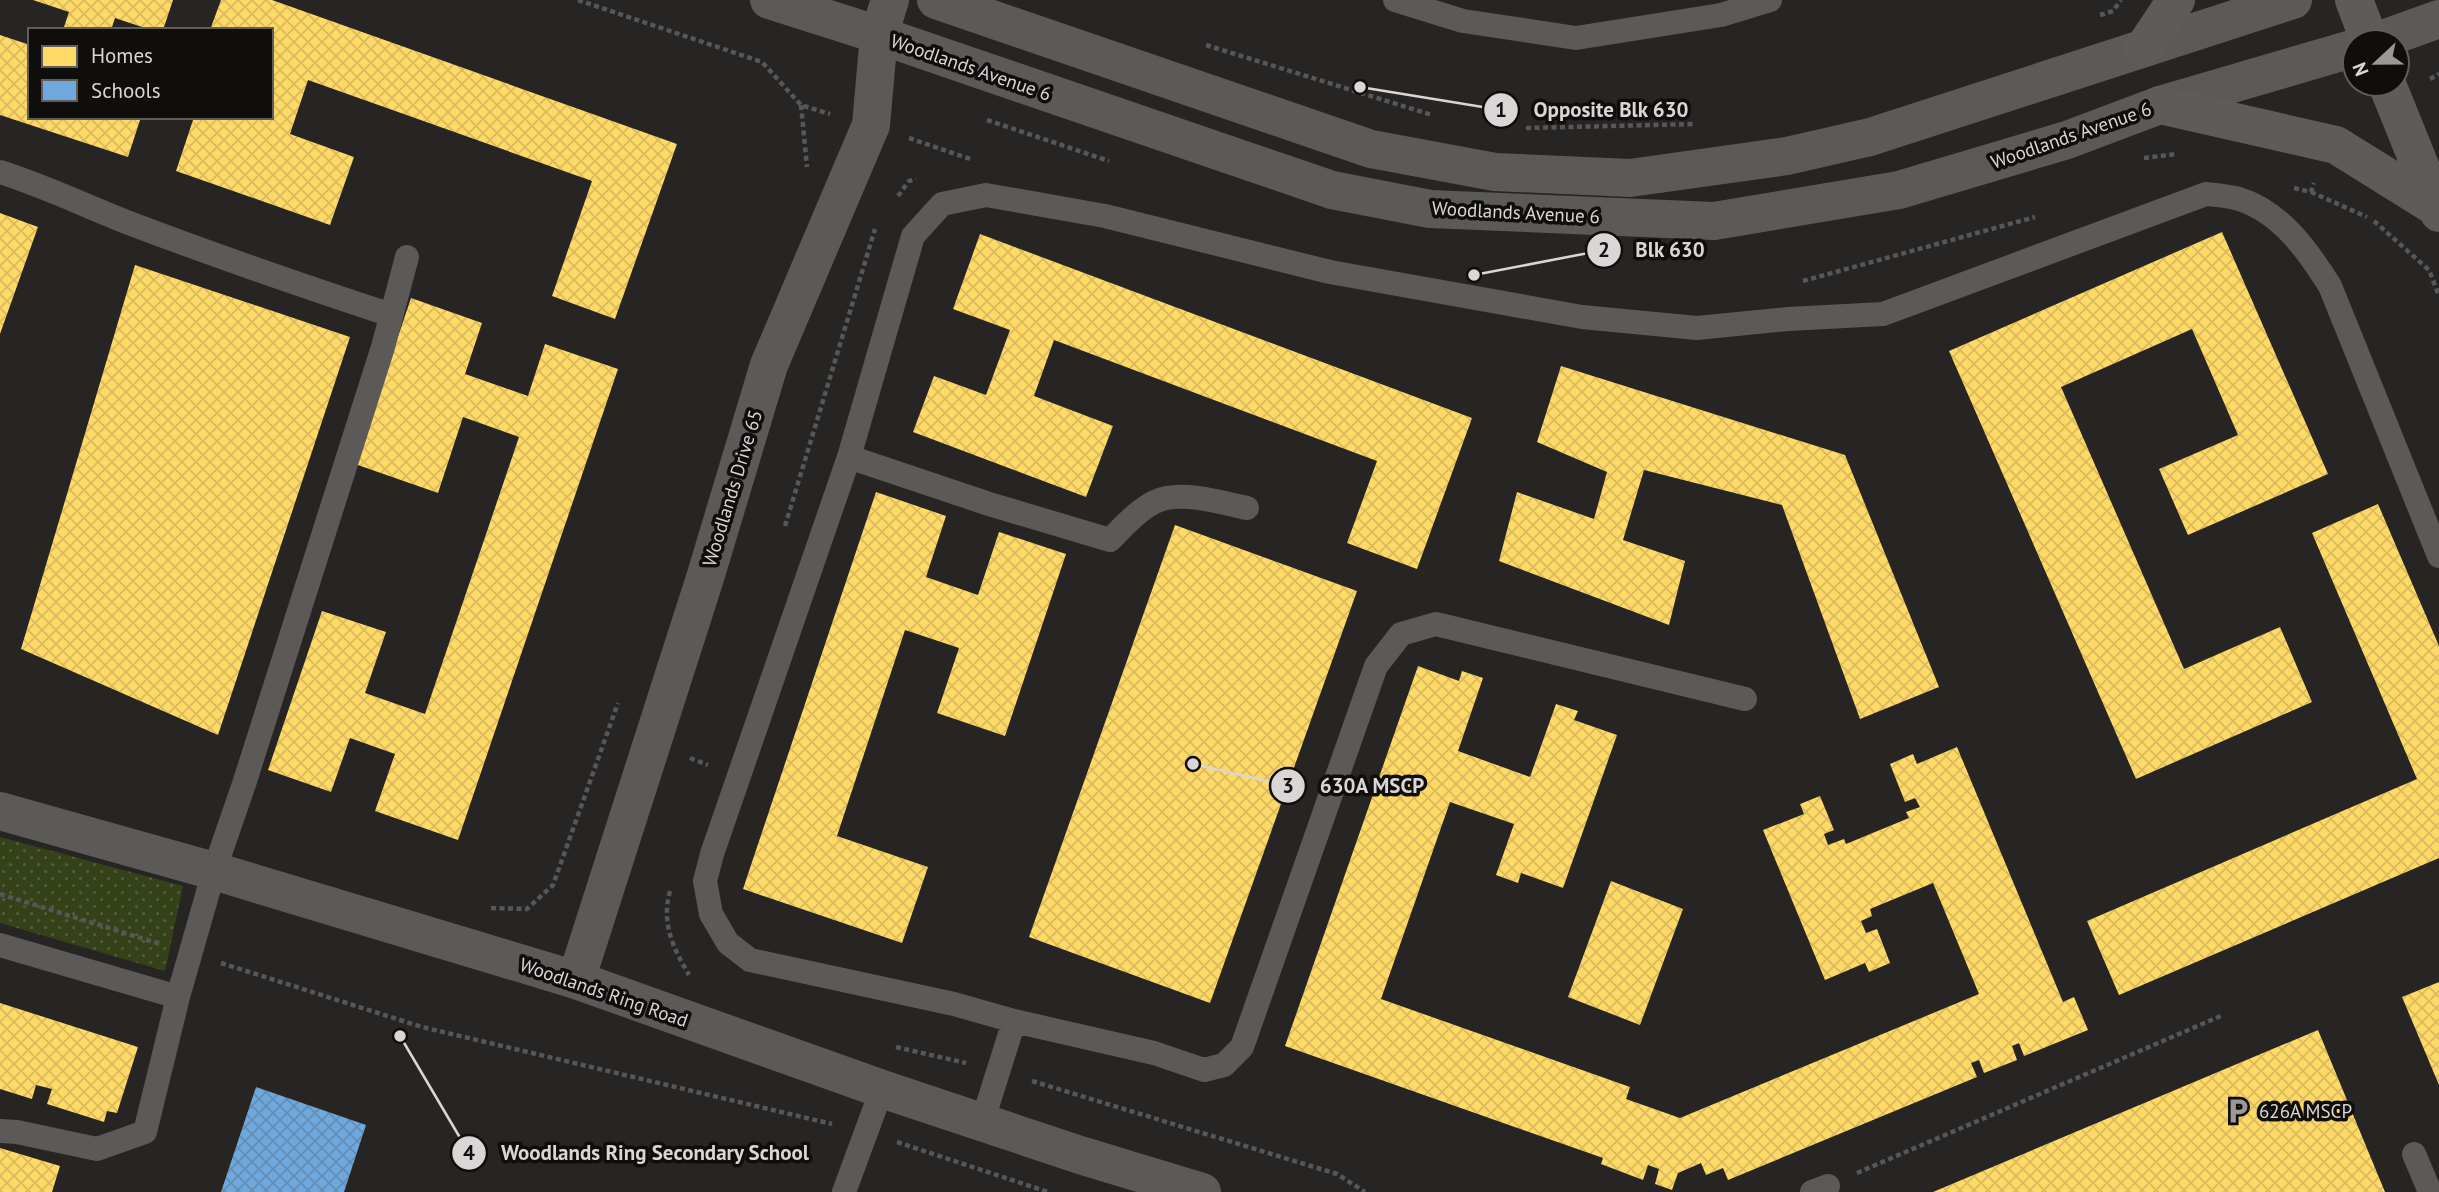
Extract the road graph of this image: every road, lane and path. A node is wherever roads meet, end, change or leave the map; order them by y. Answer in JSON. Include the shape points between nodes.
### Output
{"nodes":[{"id":1,"x":579,"y":0,"type":"edge"},
{"id":2,"x":769,"y":0,"type":"edge"},
{"id":3,"x":936,"y":0,"type":"edge"},
{"id":4,"x":1395,"y":0,"type":"edge"},
{"id":5,"x":1770,"y":0,"type":"edge"},
{"id":6,"x":2121,"y":0,"type":"edge"},
{"id":7,"x":2176,"y":0,"type":"edge"},
{"id":8,"x":2293,"y":0,"type":"edge"},
{"id":9,"x":2354,"y":0,"type":"edge"},
{"id":10,"x":885,"y":18,"type":"edge"},
{"id":11,"x":2439,"y":19,"type":"edge"},
{"id":12,"x":2087,"y":20,"type":"dead end"},
{"id":13,"x":2365,"y":28,"type":"edge"},
{"id":14,"x":2411,"y":29,"type":"edge"},
{"id":15,"x":1198,"y":42,"type":"dead end"},
{"id":16,"x":2144,"y":48,"type":"junction"},
{"id":17,"x":2341,"y":52,"type":"edge"},
{"id":18,"x":2393,"y":98,"type":"edge"},
{"id":19,"x":2160,"y":105,"type":"junction"},
{"id":20,"x":801,"y":106,"type":"dead end"},
{"id":21,"x":1441,"y":118,"type":"dead end"},
{"id":22,"x":1699,"y":124,"type":"dead end"},
{"id":23,"x":1521,"y":129,"type":"dead end"},
{"id":24,"x":0,"y":172,"type":"edge"},
{"id":25,"x":2311,"y":192,"type":"dead end"},
{"id":26,"x":2438,"y":210,"type":"edge"},
{"id":27,"x":407,"y":257,"type":"dead end"},
{"id":28,"x":2439,"y":296,"type":"edge"},
{"id":29,"x":391,"y":315,"type":"junction"},
{"id":30,"x":849,"y":457,"type":"junction"},
{"id":31,"x":1247,"y":508,"type":"dead end"},
{"id":32,"x":2439,"y":556,"type":"edge"},
{"id":33,"x":1745,"y":699,"type":"dead end"},
{"id":34,"x":609,"y":727,"type":"dead end"},
{"id":35,"x":0,"y":811,"type":"edge"},
{"id":36,"x":214,"y":871,"type":"junction"},
{"id":37,"x":0,"y":894,"type":"edge"},
{"id":38,"x":480,"y":905,"type":"dead end"},
{"id":39,"x":0,"y":945,"type":"edge"},
{"id":40,"x":190,"y":953,"type":"junction"},
{"id":41,"x":576,"y":980,"type":"junction"},
{"id":42,"x":178,"y":997,"type":"junction"},
{"id":43,"x":2223,"y":1015,"type":"dead end"},
{"id":44,"x":1014,"y":1021,"type":"junction"},
{"id":45,"x":882,"y":1089,"type":"junction"},
{"id":46,"x":982,"y":1123,"type":"junction"},
{"id":47,"x":0,"y":1131,"type":"edge"},
{"id":48,"x":866,"y":1132,"type":"junction"},
{"id":49,"x":2414,"y":1154,"type":"dead end"},
{"id":50,"x":1820,"y":1189,"type":"edge"},
{"id":51,"x":844,"y":1192,"type":"edge"},
{"id":52,"x":1048,"y":1192,"type":"edge"},
{"id":53,"x":1202,"y":1192,"type":"edge"},
{"id":54,"x":2430,"y":1192,"type":"edge"}],
"edges":[{"from":1,"to":20,"type":"path","via":[[762,62]]},
{"from":2,"to":10,"type":"street","name":"Woodlands Avenue 6"},
{"from":3,"to":16,"type":"street","name":"Woodlands Avenue 6","via":[[1371,149],[1495,172],[1630,178],[1787,156],[1870,137]]},
{"from":4,"to":5,"type":"lane","via":[[1463,21],[1576,38],[1721,15]]},
{"from":6,"to":12,"type":"path","via":[[2113,10]]},
{"from":7,"to":16,"type":"main road"},
{"from":8,"to":16,"type":"street","name":"Woodlands Avenue 6"},
{"from":9,"to":13,"type":"main road"},
{"from":10,"to":19,"type":"street","name":"Woodlands Avenue 6","via":[[1332,190],[1430,209],[1714,221],[1899,190],[2067,140]]},
{"from":10,"to":41,"type":"street","name":"Woodlands Drive 65","via":[[871,125],[769,365]]},
{"from":11,"to":14,"type":"street"},
{"from":15,"to":21,"type":"path"},
{"from":17,"to":19,"type":"street","name":"Woodlands Avenue 6"},
{"from":18,"to":26,"type":"main road"},
{"from":19,"to":26,"type":"main road","via":[[2336,145]]},
{"from":22,"to":23,"type":"path"},
{"from":24,"to":29,"type":"lane","via":[[247,268]]},
{"from":25,"to":28,"type":"path","via":[[2372,219],[2429,270]]},
{"from":27,"to":29,"type":"lane"},
{"from":29,"to":36,"type":"lane"},
{"from":30,"to":31,"type":"lane","via":[[1110,540],[1141,511],[1164,498],[1185,497]]},
{"from":30,"to":32,"type":"lane","via":[[914,236],[942,204],[986,195],[1105,215],[1330,272],[1582,317],[1697,328],[1883,314],[2206,194],[2240,199],[2272,216],[2305,247],[2330,286]]},
{"from":30,"to":44,"type":"lane","via":[[712,854],[705,881],[710,914],[728,943],[750,960]]},
{"from":33,"to":44,"type":"lane","via":[[1436,624],[1401,634],[1376,666],[1242,1047],[1224,1065],[1203,1070],[1153,1053]]},
{"from":34,"to":38,"type":"path","via":[[553,885],[527,909]]},
{"from":35,"to":36,"type":"street","name":"Woodlands Ring Road"},
{"from":36,"to":40,"type":"lane"},
{"from":36,"to":41,"type":"street","name":"Woodlands Ring Road"},
{"from":37,"to":40,"type":"path"},
{"from":39,"to":42,"type":"lane"},
{"from":40,"to":42,"type":"lane"},
{"from":40,"to":48,"type":"path","via":[[422,1027]]},
{"from":41,"to":45,"type":"street","name":"Woodlands Ring Road"},
{"from":42,"to":47,"type":"lane","via":[[145,1132],[97,1149]]},
{"from":43,"to":50,"type":"path"},
{"from":44,"to":46,"type":"lane"},
{"from":45,"to":46,"type":"street","name":"Woodlands Ring Road"},
{"from":45,"to":48,"type":"lane"},
{"from":46,"to":53,"type":"street","name":"Woodlands Ring Road"},
{"from":48,"to":51,"type":"lane"},
{"from":48,"to":52,"type":"path"},
{"from":49,"to":54,"type":"lane"}]}
